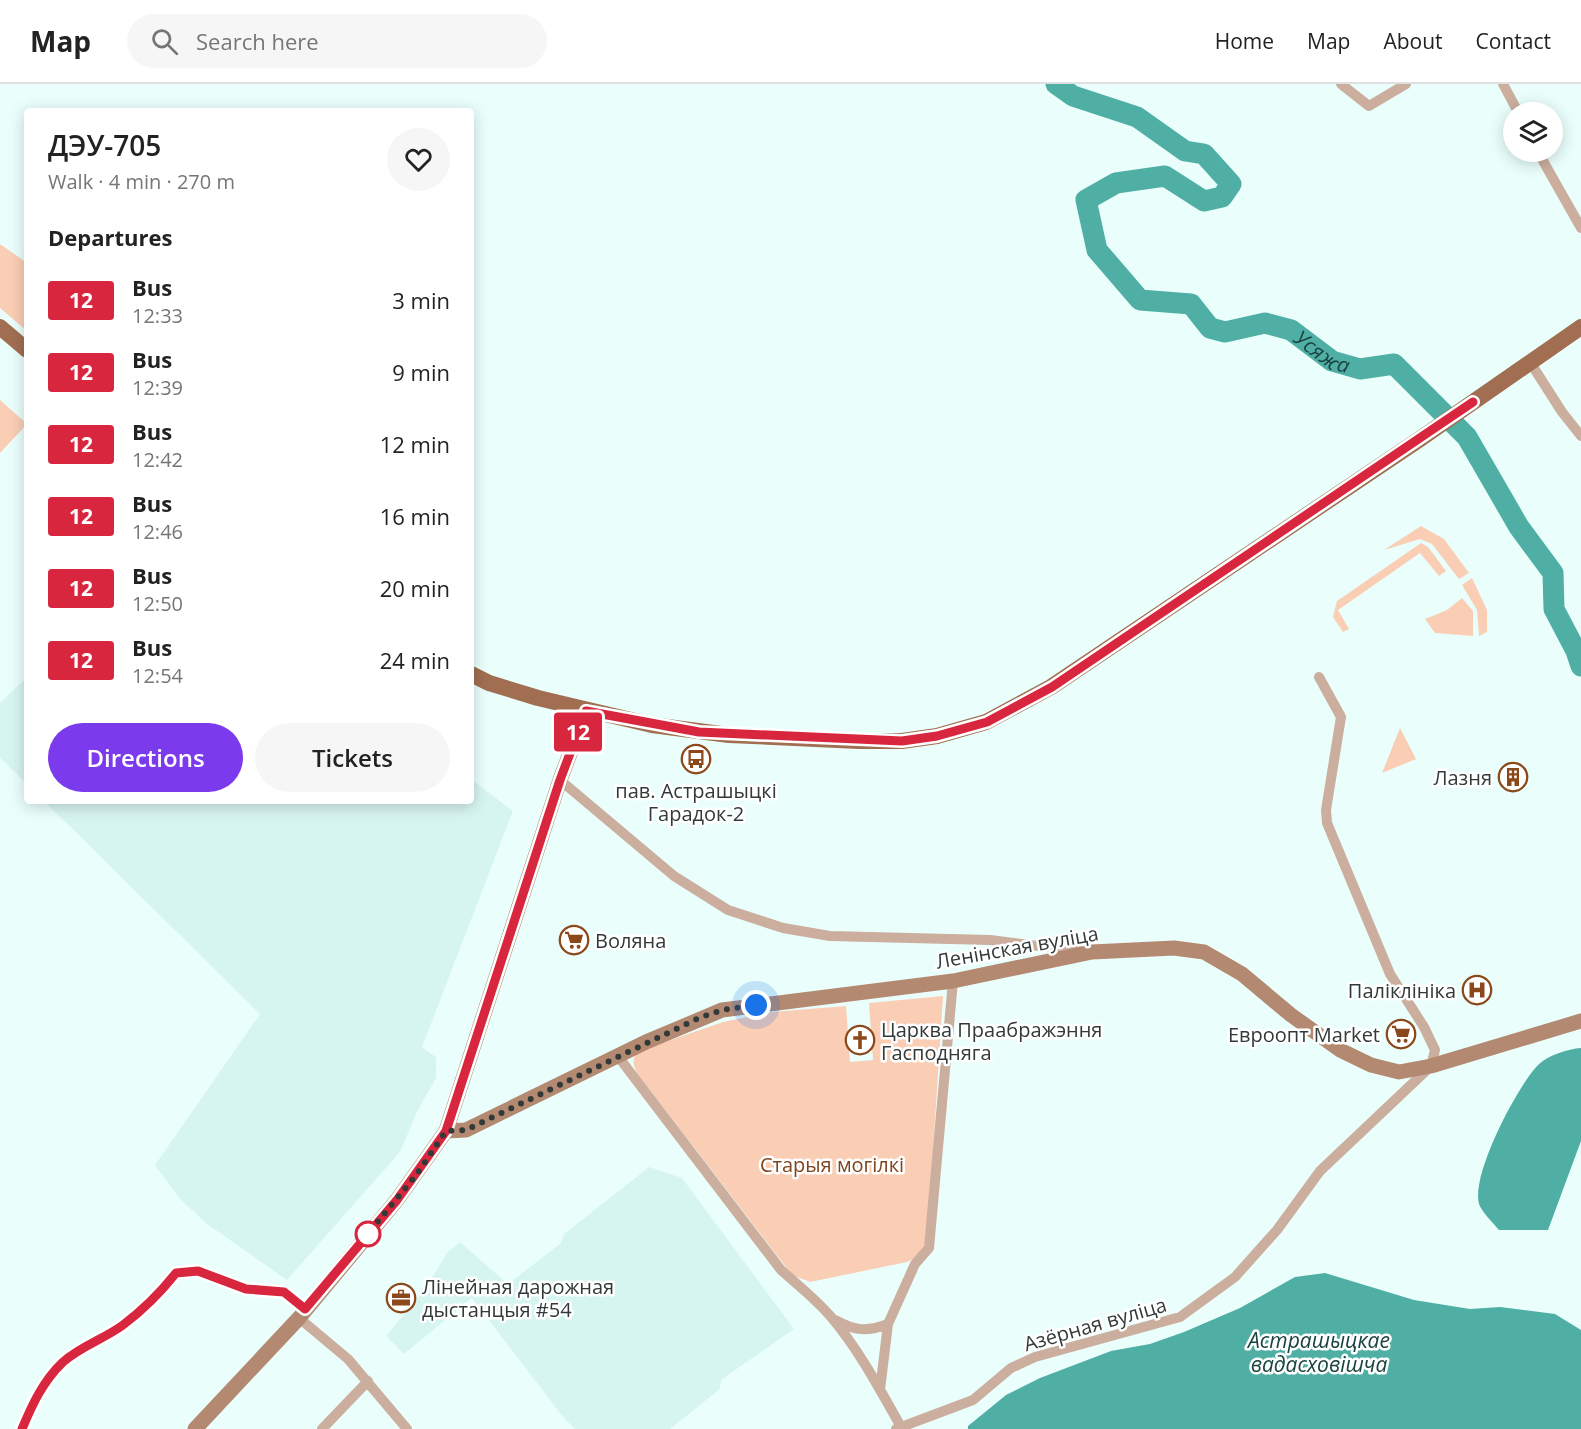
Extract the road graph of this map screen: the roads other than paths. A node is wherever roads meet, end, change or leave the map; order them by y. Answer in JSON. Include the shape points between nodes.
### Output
{"nodes":[{"id":1,"x":1341,"y":84,"type":"edge"},
{"id":2,"x":1406,"y":84,"type":"edge"},
{"id":3,"x":1503,"y":84,"type":"edge"},
{"id":4,"x":1513,"y":102,"type":"edge"},
{"id":5,"x":1544,"y":162,"type":"edge"},
{"id":6,"x":1581,"y":228,"type":"edge"},
{"id":7,"x":0,"y":327,"type":"edge"},
{"id":8,"x":1581,"y":327,"type":"edge"},
{"id":9,"x":24,"y":347,"type":"edge"},
{"id":10,"x":1530,"y":362,"type":"junction"},
{"id":11,"x":1581,"y":436,"type":"edge"},
{"id":12,"x":474,"y":676,"type":"edge"},
{"id":13,"x":1319,"y":677,"type":"dead end"},
{"id":14,"x":586,"y":711,"type":"junction"},
{"id":15,"x":560,"y":780,"type":"junction"},
{"id":16,"x":1092,"y":952,"type":"junction"},
{"id":17,"x":953,"y":981,"type":"junction"},
{"id":18,"x":1581,"y":1021,"type":"edge"},
{"id":19,"x":617,"y":1055,"type":"junction"},
{"id":20,"x":1431,"y":1066,"type":"junction"},
{"id":21,"x":446,"y":1131,"type":"junction"},
{"id":22,"x":302,"y":1313,"type":"junction"},
{"id":23,"x":834,"y":1320,"type":"junction"},
{"id":24,"x":888,"y":1324,"type":"junction"},
{"id":25,"x":368,"y":1382,"type":"junction"},
{"id":26,"x":880,"y":1390,"type":"junction"},
{"id":27,"x":898,"y":1428,"type":"edge"},
{"id":28,"x":22,"y":1429,"type":"edge"},
{"id":29,"x":195,"y":1429,"type":"edge"},
{"id":30,"x":322,"y":1429,"type":"edge"},
{"id":31,"x":407,"y":1429,"type":"edge"}],
"edges":[{"from":1,"to":2,"type":"street","via":[[1369,106]]},
{"from":3,"to":4,"type":"street"},
{"from":5,"to":6,"type":"street"},
{"from":7,"to":9,"type":"main road"},
{"from":8,"to":10,"type":"main road"},
{"from":10,"to":11,"type":"street"},
{"from":10,"to":14,"type":"main road","via":[[1052,687],[987,722],[937,736],[859,741],[699,732]]},
{"from":12,"to":14,"type":"main road"},
{"from":13,"to":20,"type":"street","via":[[1341,717],[1327,823],[1390,974],[1435,1050]]},
{"from":14,"to":15,"type":"street"},
{"from":15,"to":16,"type":"street","via":[[674,876],[728,910],[783,928],[830,936],[990,940]]},
{"from":15,"to":21,"type":"street"},
{"from":16,"to":17,"type":"street","name":"Ленінская вуліца"},
{"from":16,"to":20,"type":"street","name":"Ленінская вуліца","via":[[1174,948],[1204,952],[1242,974],[1291,1016],[1340,1050],[1371,1065],[1399,1072]]},
{"from":17,"to":19,"type":"street","name":"Ленінская вуліца","via":[[722,1010]]},
{"from":17,"to":24,"type":"street","via":[[929,1248],[915,1264]]},
{"from":18,"to":20,"type":"street","name":"Ленінская вуліца"},
{"from":19,"to":21,"type":"street","name":"Ленінская вуліца","via":[[466,1130]]},
{"from":19,"to":23,"type":"street","via":[[781,1270]]},
{"from":20,"to":27,"type":"street","name":"Азёрная вуліца","via":[[1320,1171],[1277,1230],[1235,1277],[1180,1317],[1035,1357],[1011,1368],[972,1400]]},
{"from":21,"to":22,"type":"street","via":[[397,1200]]},
{"from":22,"to":25,"type":"street"},
{"from":22,"to":28,"type":"street","via":[[284,1292],[246,1289],[198,1271],[176,1273],[155,1299],[122,1326],[63,1363],[36,1396]]},
{"from":22,"to":29,"type":"street"},
{"from":23,"to":24,"type":"street","via":[[862,1331]]},
{"from":23,"to":26,"type":"street"},
{"from":24,"to":26,"type":"street"},
{"from":25,"to":30,"type":"street"},
{"from":25,"to":31,"type":"street"},
{"from":26,"to":27,"type":"street"}]}
